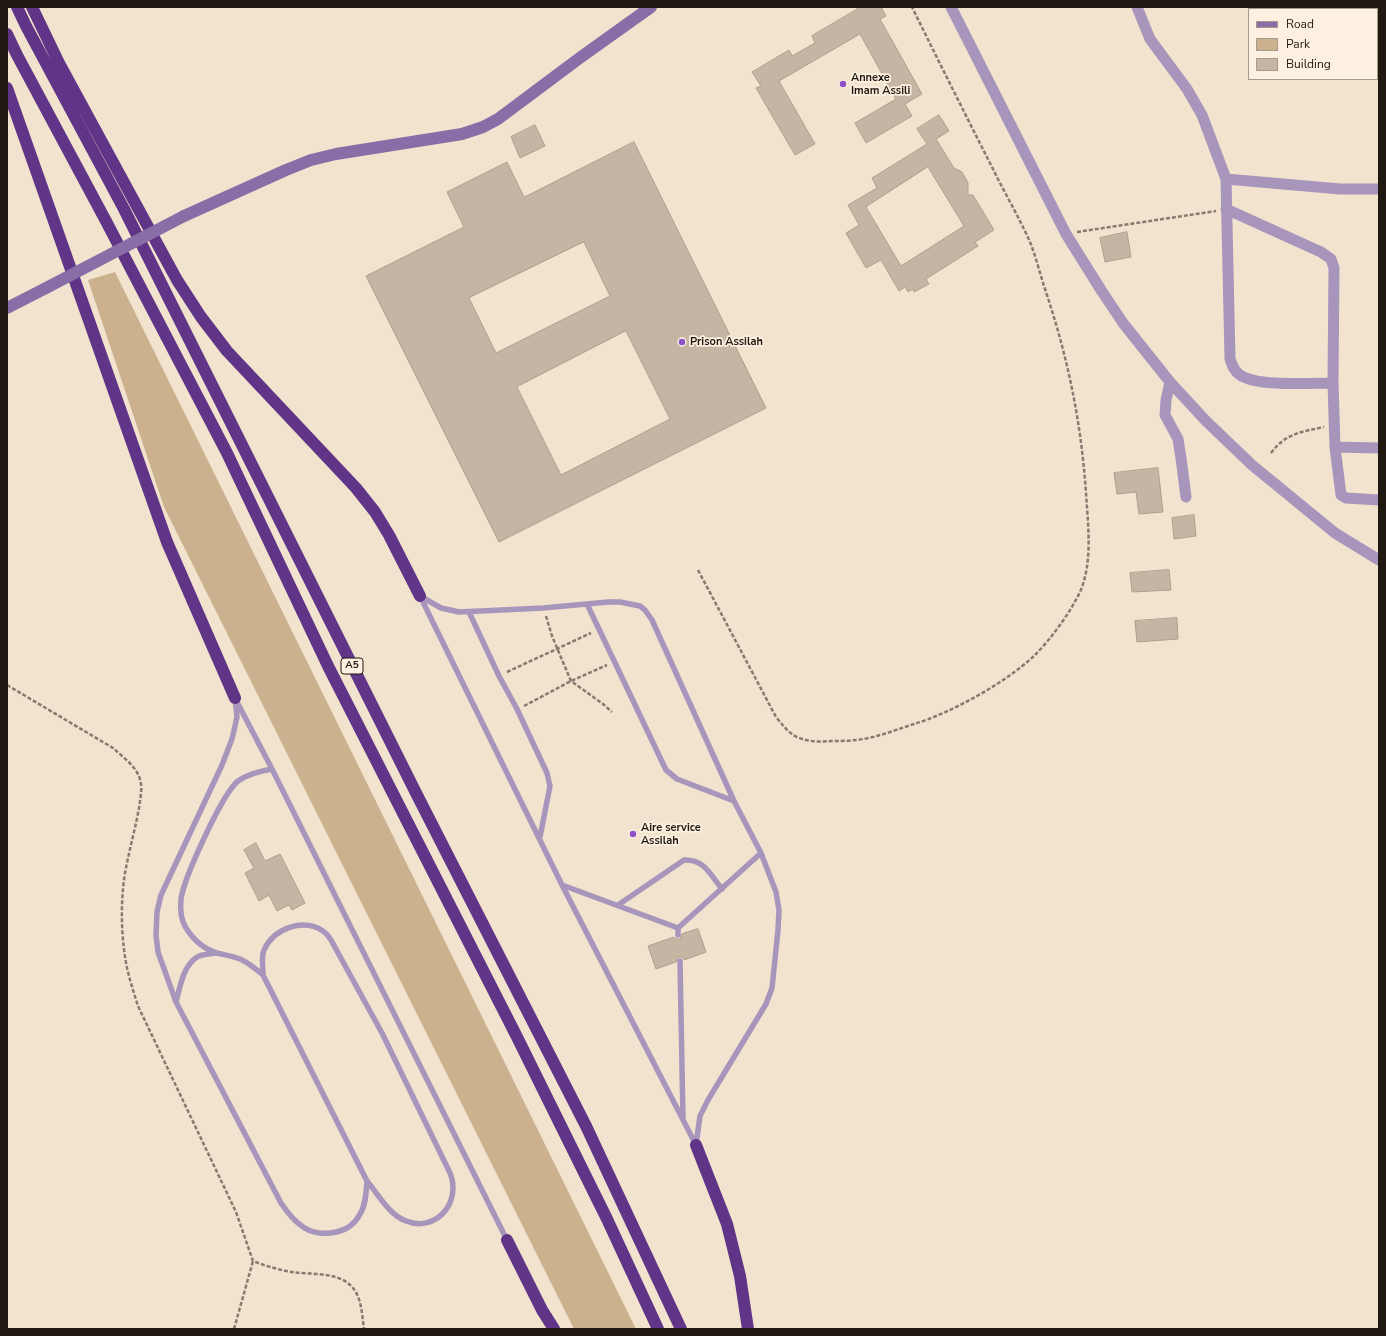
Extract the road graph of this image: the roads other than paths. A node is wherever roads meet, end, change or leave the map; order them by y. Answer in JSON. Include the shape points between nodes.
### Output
{"nodes":[{"id":1,"x":17,"y":7,"type":"edge"},
{"id":2,"x":32,"y":7,"type":"edge"},
{"id":3,"x":651,"y":7,"type":"edge"},
{"id":4,"x":951,"y":7,"type":"edge"},
{"id":5,"x":1137,"y":7,"type":"edge"},
{"id":6,"x":7,"y":34,"type":"edge"},
{"id":7,"x":7,"y":88,"type":"edge"},
{"id":8,"x":1226,"y":179,"type":"junction"},
{"id":9,"x":1379,"y":189,"type":"edge"},
{"id":10,"x":1226,"y":209,"type":"junction"},
{"id":11,"x":7,"y":308,"type":"edge"},
{"id":12,"x":1170,"y":382,"type":"junction"},
{"id":13,"x":1333,"y":383,"type":"junction"},
{"id":14,"x":1335,"y":447,"type":"junction"},
{"id":15,"x":1379,"y":448,"type":"edge"},
{"id":16,"x":1186,"y":497,"type":"dead end"},
{"id":17,"x":1379,"y":500,"type":"edge"},
{"id":18,"x":1379,"y":560,"type":"edge"},
{"id":19,"x":420,"y":596,"type":"junction"},
{"id":20,"x":587,"y":604,"type":"junction"},
{"id":21,"x":469,"y":612,"type":"junction"},
{"id":22,"x":235,"y":698,"type":"junction"},
{"id":23,"x":272,"y":769,"type":"junction"},
{"id":24,"x":734,"y":801,"type":"junction"},
{"id":25,"x":540,"y":837,"type":"junction"},
{"id":26,"x":761,"y":854,"type":"junction"},
{"id":27,"x":562,"y":884,"type":"junction"},
{"id":28,"x":722,"y":889,"type":"junction"},
{"id":29,"x":618,"y":905,"type":"junction"},
{"id":30,"x":678,"y":928,"type":"junction"},
{"id":31,"x":678,"y":935,"type":"dead end"},
{"id":32,"x":216,"y":952,"type":"junction"},
{"id":33,"x":680,"y":961,"type":"dead end"},
{"id":34,"x":263,"y":974,"type":"junction"},
{"id":35,"x":176,"y":1002,"type":"junction"},
{"id":36,"x":683,"y":1122,"type":"junction"},
{"id":37,"x":696,"y":1145,"type":"junction"},
{"id":38,"x":368,"y":1181,"type":"junction"},
{"id":39,"x":507,"y":1240,"type":"joint"},
{"id":40,"x":554,"y":1329,"type":"edge"},
{"id":41,"x":658,"y":1329,"type":"edge"},
{"id":42,"x":680,"y":1329,"type":"edge"},
{"id":43,"x":748,"y":1329,"type":"edge"}],
"edges":[{"from":1,"to":42,"type":"highway","number":"A5","via":[[124,209],[412,786],[586,1126]]},
{"from":2,"to":19,"type":"highway","via":[[170,266],[201,317],[227,351],[361,494],[389,535]]},
{"from":3,"to":11,"type":"street","bridge":true,"via":[[498,120],[462,134],[312,160],[184,216]]},
{"from":4,"to":12,"type":"street","via":[[1066,234],[1123,323]]},
{"from":5,"to":8,"type":"street","via":[[1150,39],[1188,89],[1202,115]]},
{"from":6,"to":41,"type":"highway","number":"A5","via":[[227,453],[328,666],[517,1037]]},
{"from":7,"to":22,"type":"highway","via":[[167,542]]},
{"from":8,"to":9,"type":"street","via":[[1332,189]]},
{"from":8,"to":10,"type":"street"},
{"from":10,"to":13,"type":"street","via":[[1321,252],[1331,259],[1334,268]]},
{"from":10,"to":13,"type":"street","via":[[1230,359],[1233,368],[1248,379],[1261,381]]},
{"from":12,"to":16,"type":"street","via":[[1166,415],[1178,439]]},
{"from":12,"to":18,"type":"street","via":[[1252,465],[1335,533]]},
{"from":13,"to":14,"type":"street"},
{"from":14,"to":15,"type":"street"},
{"from":14,"to":17,"type":"street","via":[[1341,495],[1346,498]]},
{"from":19,"to":21,"type":"lane","via":[[442,608]]},
{"from":19,"to":25,"type":"lane"},
{"from":20,"to":21,"type":"lane"},
{"from":20,"to":24,"type":"lane","via":[[666,770],[677,779]]},
{"from":20,"to":24,"type":"lane","via":[[620,602],[640,606],[646,610]]},
{"from":21,"to":25,"type":"lane","via":[[547,773],[550,786]]},
{"from":22,"to":23,"type":"lane"},
{"from":22,"to":35,"type":"lane","via":[[237,717],[232,739],[166,883],[157,912],[158,952]]},
{"from":23,"to":32,"type":"lane","via":[[248,775],[228,792],[196,857],[181,898],[181,915],[185,927],[199,944]]},
{"from":23,"to":39,"type":"lane"},
{"from":24,"to":26,"type":"lane"},
{"from":25,"to":27,"type":"lane"},
{"from":26,"to":28,"type":"lane"},
{"from":26,"to":37,"type":"lane","via":[[776,892],[779,910],[772,988],[766,1004],[705,1105],[699,1121]]},
{"from":27,"to":29,"type":"lane"},
{"from":27,"to":36,"type":"lane"},
{"from":28,"to":29,"type":"lane","via":[[704,865],[693,860],[684,860]]},
{"from":28,"to":30,"type":"lane"},
{"from":29,"to":30,"type":"lane"},
{"from":30,"to":31,"type":"lane"},
{"from":32,"to":34,"type":"lane","via":[[241,960]]},
{"from":32,"to":35,"type":"lane","via":[[198,957],[191,963],[182,980]]},
{"from":33,"to":36,"type":"lane"},
{"from":34,"to":38,"type":"lane"},
{"from":34,"to":38,"type":"lane","via":[[264,950],[275,934],[300,925],[312,926],[324,932],[331,940],[382,1033],[450,1173],[454,1189],[452,1200],[436,1219],[414,1223],[406,1222],[390,1210]]},
{"from":35,"to":38,"type":"lane","via":[[289,1215],[311,1232],[322,1234],[343,1230],[352,1225],[360,1215]]},
{"from":36,"to":37,"type":"lane"},
{"from":37,"to":43,"type":"highway","via":[[727,1224],[740,1276]]},
{"from":39,"to":40,"type":"highway"}]}
